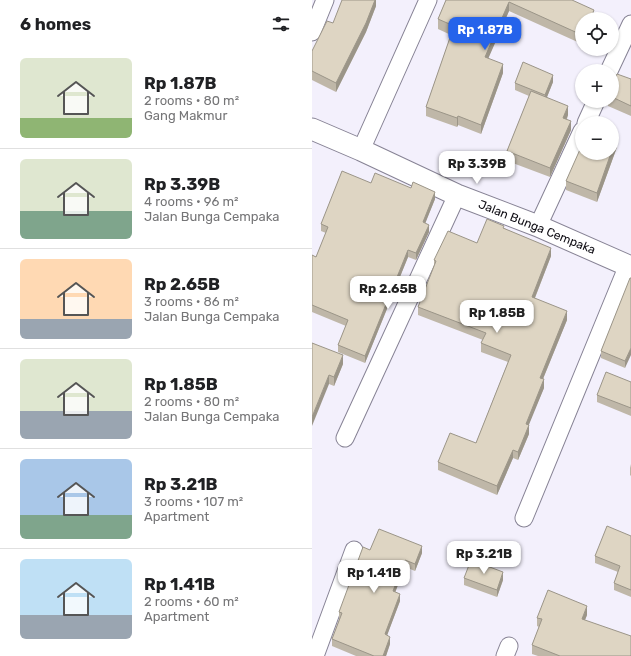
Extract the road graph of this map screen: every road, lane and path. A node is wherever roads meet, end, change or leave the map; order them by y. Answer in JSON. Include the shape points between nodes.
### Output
{"nodes":[{"id":1,"x":326,"y":0,"type":"edge"},
{"id":2,"x":428,"y":0,"type":"edge"},
{"id":3,"x":631,"y":24,"type":"edge"},
{"id":4,"x":312,"y":32,"type":"edge"},
{"id":5,"x":612,"y":64,"type":"edge"},
{"id":6,"x":312,"y":129,"type":"edge"},
{"id":7,"x":575,"y":146,"type":"edge"},
{"id":8,"x":361,"y":150,"type":"junction"},
{"id":9,"x":457,"y":195,"type":"junction"},
{"id":10,"x":538,"y":226,"type":"junction"},
{"id":11,"x":629,"y":266,"type":"edge"},
{"id":12,"x":345,"y":438,"type":"dead end"},
{"id":13,"x":524,"y":518,"type":"dead end"},
{"id":14,"x":354,"y":550,"type":"dead end"},
{"id":15,"x":315,"y":656,"type":"edge"}],
"edges":[{"from":1,"to":4,"type":"street"},
{"from":2,"to":8,"type":"street"},
{"from":3,"to":5,"type":"street"},
{"from":6,"to":8,"type":"street","name":"Jalan Bunga Cempaka"},
{"from":7,"to":10,"type":"street"},
{"from":8,"to":9,"type":"street","name":"Jalan Bunga Cempaka"},
{"from":9,"to":10,"type":"street","name":"Jalan Bunga Cempaka"},
{"from":9,"to":12,"type":"street"},
{"from":10,"to":11,"type":"street","name":"Jalan Bunga Cempaka"},
{"from":11,"to":13,"type":"street"},
{"from":14,"to":15,"type":"street"}]}
